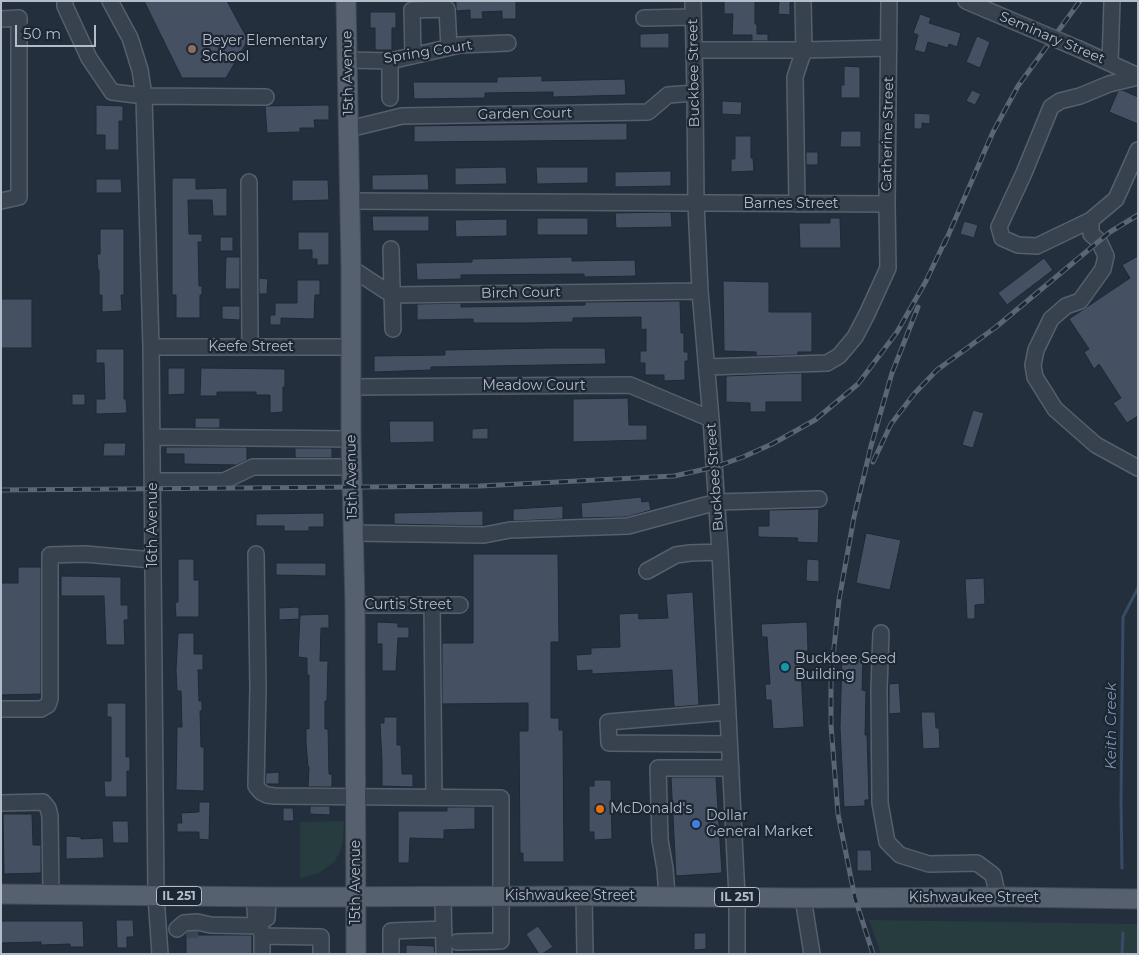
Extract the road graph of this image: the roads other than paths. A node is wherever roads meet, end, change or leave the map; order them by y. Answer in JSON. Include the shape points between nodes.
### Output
{"nodes":[{"id":1,"x":65,"y":1,"type":"edge"},
{"id":2,"x":110,"y":1,"type":"edge"},
{"id":3,"x":346,"y":1,"type":"edge"},
{"id":4,"x":693,"y":1,"type":"edge"},
{"id":5,"x":803,"y":1,"type":"edge"},
{"id":6,"x":889,"y":1,"type":"edge"},
{"id":7,"x":966,"y":1,"type":"edge"},
{"id":8,"x":1112,"y":1,"type":"edge"},
{"id":9,"x":693,"y":17,"type":"junction"},
{"id":10,"x":644,"y":18,"type":"dead end"},
{"id":11,"x":1,"y":19,"type":"edge"},
{"id":12,"x":508,"y":43,"type":"dead end"},
{"id":13,"x":449,"y":48,"type":"junction"},
{"id":14,"x":889,"y":48,"type":"junction"},
{"id":15,"x":694,"y":50,"type":"junction"},
{"id":16,"x":804,"y":50,"type":"junction"},
{"id":17,"x":413,"y":56,"type":"junction"},
{"id":18,"x":348,"y":60,"type":"junction"},
{"id":19,"x":390,"y":61,"type":"junction"},
{"id":20,"x":1110,"y":63,"type":"junction"},
{"id":21,"x":1138,"y":76,"type":"edge"},
{"id":22,"x":695,"y":93,"type":"junction"},
{"id":23,"x":144,"y":96,"type":"junction"},
{"id":24,"x":266,"y":97,"type":"dead end"},
{"id":25,"x":390,"y":98,"type":"dead end"},
{"id":26,"x":349,"y":129,"type":"junction"},
{"id":27,"x":1138,"y":150,"type":"edge"},
{"id":28,"x":249,"y":182,"type":"dead end"},
{"id":29,"x":1,"y":201,"type":"edge"},
{"id":30,"x":350,"y":201,"type":"junction"},
{"id":31,"x":696,"y":204,"type":"junction"},
{"id":32,"x":797,"y":204,"type":"junction"},
{"id":33,"x":887,"y":204,"type":"junction"},
{"id":34,"x":1090,"y":220,"type":"junction"},
{"id":35,"x":391,"y":249,"type":"dead end"},
{"id":36,"x":351,"y":268,"type":"junction"},
{"id":37,"x":700,"y":291,"type":"junction"},
{"id":38,"x":392,"y":295,"type":"junction"},
{"id":39,"x":393,"y":330,"type":"dead end"},
{"id":40,"x":351,"y":346,"type":"junction"},
{"id":41,"x":151,"y":347,"type":"junction"},
{"id":42,"x":250,"y":347,"type":"junction"},
{"id":43,"x":707,"y":367,"type":"junction"},
{"id":44,"x":351,"y":387,"type":"junction"},
{"id":45,"x":711,"y":420,"type":"junction"},
{"id":46,"x":152,"y":438,"type":"junction"},
{"id":47,"x":351,"y":439,"type":"junction"},
{"id":48,"x":264,"y":440,"type":"junction"},
{"id":49,"x":264,"y":467,"type":"junction"},
{"id":50,"x":351,"y":468,"type":"junction"},
{"id":51,"x":1138,"y":468,"type":"edge"},
{"id":52,"x":152,"y":481,"type":"junction"},
{"id":53,"x":819,"y":499,"type":"dead end"},
{"id":54,"x":717,"y":502,"type":"junction"},
{"id":55,"x":353,"y":533,"type":"junction"},
{"id":56,"x":720,"y":552,"type":"junction"},
{"id":57,"x":256,"y":554,"type":"dead end"},
{"id":58,"x":153,"y":560,"type":"junction"},
{"id":59,"x":648,"y":570,"type":"dead end"},
{"id":60,"x":460,"y":604,"type":"dead end"},
{"id":61,"x":355,"y":605,"type":"junction"},
{"id":62,"x":432,"y":605,"type":"junction"},
{"id":63,"x":881,"y":633,"type":"dead end"},
{"id":64,"x":1,"y":709,"type":"edge"},
{"id":65,"x":728,"y":712,"type":"junction"},
{"id":66,"x":730,"y":744,"type":"junction"},
{"id":67,"x":731,"y":768,"type":"junction"},
{"id":68,"x":356,"y":796,"type":"junction"},
{"id":69,"x":434,"y":797,"type":"junction"},
{"id":70,"x":1,"y":803,"type":"edge"},
{"id":71,"x":1,"y":894,"type":"edge"},
{"id":72,"x":51,"y":895,"type":"junction"},
{"id":73,"x":156,"y":896,"type":"junction"},
{"id":74,"x":443,"y":896,"type":"junction"},
{"id":75,"x":500,"y":896,"type":"junction"},
{"id":76,"x":584,"y":896,"type":"junction"},
{"id":77,"x":667,"y":896,"type":"junction"},
{"id":78,"x":261,"y":897,"type":"junction"},
{"id":79,"x":356,"y":897,"type":"junction"},
{"id":80,"x":737,"y":897,"type":"junction"},
{"id":81,"x":998,"y":897,"type":"junction"},
{"id":82,"x":803,"y":898,"type":"junction"},
{"id":83,"x":1138,"y":899,"type":"edge"},
{"id":84,"x":261,"y":928,"type":"junction"},
{"id":85,"x":159,"y":929,"type":"junction"},
{"id":86,"x":444,"y":930,"type":"junction"},
{"id":87,"x":457,"y":942,"type":"dead end"},
{"id":88,"x":160,"y":954,"type":"edge"},
{"id":89,"x":262,"y":954,"type":"edge"},
{"id":90,"x":321,"y":954,"type":"edge"},
{"id":91,"x":356,"y":954,"type":"edge"},
{"id":92,"x":391,"y":954,"type":"edge"},
{"id":93,"x":444,"y":954,"type":"edge"},
{"id":94,"x":585,"y":954,"type":"edge"},
{"id":95,"x":737,"y":954,"type":"edge"},
{"id":96,"x":812,"y":954,"type":"edge"}],
"edges":[{"from":1,"to":23,"type":"street","via":[[89,58],[112,92]]},
{"from":2,"to":23,"type":"street","name":"16th Avenue","via":[[130,38]]},
{"from":3,"to":18,"type":"main road","name":"15th Avenue"},
{"from":4,"to":9,"type":"street","name":"Buckbee Street"},
{"from":5,"to":16,"type":"street"},
{"from":6,"to":14,"type":"street","name":"Catherine Street"},
{"from":7,"to":20,"type":"street","name":"Seminary Street","bridge":true},
{"from":8,"to":20,"type":"street"},
{"from":9,"to":10,"type":"street"},
{"from":9,"to":15,"type":"street","name":"Buckbee Street"},
{"from":11,"to":29,"type":"street","via":[[18,18],[19,197]]},
{"from":12,"to":13,"type":"street","name":"Spring Court"},
{"from":13,"to":17,"type":"street","name":"Spring Court"},
{"from":13,"to":17,"type":"street","via":[[447,9],[412,10]]},
{"from":14,"to":16,"type":"street"},
{"from":14,"to":33,"type":"street","name":"Catherine Street"},
{"from":15,"to":16,"type":"street"},
{"from":15,"to":22,"type":"street","name":"Buckbee Street"},
{"from":16,"to":32,"type":"street","via":[[795,77]]},
{"from":17,"to":19,"type":"street","name":"Spring Court"},
{"from":18,"to":19,"type":"street","name":"Spring Court"},
{"from":18,"to":26,"type":"main road","name":"15th Avenue"},
{"from":19,"to":25,"type":"street"},
{"from":20,"to":21,"type":"street","name":"Seminary Street"},
{"from":21,"to":34,"type":"street","via":[[1060,101],[1051,107],[999,226],[1002,238],[1018,245],[1037,246]]},
{"from":22,"to":26,"type":"street","name":"Garden Court","via":[[668,94],[648,112],[402,116]]},
{"from":22,"to":31,"type":"street","name":"Buckbee Street"},
{"from":23,"to":24,"type":"street"},
{"from":23,"to":41,"type":"street","name":"16th Avenue"},
{"from":26,"to":30,"type":"main road","name":"15th Avenue"},
{"from":27,"to":34,"type":"street","via":[[1116,199]]},
{"from":28,"to":42,"type":"street"},
{"from":30,"to":31,"type":"street"},
{"from":30,"to":36,"type":"main road","name":"15th Avenue"},
{"from":31,"to":32,"type":"street","name":"Barnes Street"},
{"from":31,"to":37,"type":"street","name":"Buckbee Street"},
{"from":32,"to":33,"type":"street","name":"Barnes Street"},
{"from":33,"to":43,"type":"street","name":"Catherine Street","via":[[888,268],[855,337],[839,356],[828,362]]},
{"from":34,"to":51,"type":"street","via":[[1091,234],[1099,241],[1106,256],[1102,268],[1080,301],[1066,306],[1051,319],[1036,350],[1035,378],[1055,409],[1096,445]]},
{"from":35,"to":38,"type":"street"},
{"from":36,"to":38,"type":"street"},
{"from":36,"to":40,"type":"main road","name":"15th Avenue"},
{"from":37,"to":38,"type":"street","name":"Birch Court"},
{"from":37,"to":43,"type":"street","name":"Buckbee Street"},
{"from":38,"to":39,"type":"street"},
{"from":40,"to":42,"type":"street","name":"Keefe Street"},
{"from":40,"to":44,"type":"main road","name":"15th Avenue"},
{"from":41,"to":42,"type":"street","name":"Keefe Street"},
{"from":41,"to":46,"type":"street","name":"16th Avenue"},
{"from":43,"to":45,"type":"street","name":"Buckbee Street"},
{"from":44,"to":45,"type":"street","name":"Meadow Court","via":[[630,385]]},
{"from":44,"to":47,"type":"main road","name":"15th Avenue"},
{"from":45,"to":54,"type":"street","name":"Buckbee Street"},
{"from":46,"to":48,"type":"street"},
{"from":46,"to":52,"type":"street","name":"16th Avenue"},
{"from":47,"to":48,"type":"street"},
{"from":47,"to":50,"type":"main road","name":"15th Avenue"},
{"from":48,"to":49,"type":"street"},
{"from":49,"to":50,"type":"street"},
{"from":49,"to":52,"type":"street","via":[[253,467],[224,480]]},
{"from":50,"to":55,"type":"main road","name":"15th Avenue"},
{"from":52,"to":58,"type":"street","name":"16th Avenue"},
{"from":53,"to":54,"type":"street"},
{"from":54,"to":55,"type":"street","via":[[628,526],[510,530],[484,535]]},
{"from":54,"to":56,"type":"street","name":"Buckbee Street"},
{"from":55,"to":61,"type":"main road","name":"15th Avenue"},
{"from":56,"to":59,"type":"street","via":[[676,555]]},
{"from":56,"to":65,"type":"street","name":"Buckbee Street"},
{"from":57,"to":68,"type":"street","via":[[256,786],[267,795],[276,796]]},
{"from":58,"to":64,"type":"street","via":[[85,554],[50,555],[50,699],[48,705],[41,709]]},
{"from":58,"to":73,"type":"street","name":"16th Avenue"},
{"from":60,"to":62,"type":"street","name":"Curtis Street"},
{"from":61,"to":62,"type":"street","name":"Curtis Street"},
{"from":61,"to":68,"type":"main road","name":"15th Avenue"},
{"from":62,"to":69,"type":"street"},
{"from":63,"to":81,"type":"street","via":[[880,803],[887,842],[900,856],[929,864],[977,863],[993,875]]},
{"from":65,"to":66,"type":"street","name":"Buckbee Street"},
{"from":65,"to":66,"type":"street","via":[[608,722],[609,743]]},
{"from":66,"to":67,"type":"street","name":"Buckbee Street"},
{"from":67,"to":77,"type":"street","via":[[658,768],[660,840]]},
{"from":67,"to":80,"type":"street","name":"Buckbee Street"},
{"from":68,"to":69,"type":"street"},
{"from":68,"to":79,"type":"main road","name":"15th Avenue"},
{"from":69,"to":75,"type":"street","via":[[501,798]]},
{"from":70,"to":72,"type":"street","via":[[43,802],[48,808]]},
{"from":71,"to":72,"type":"main road","name":"Kishwaukee Street","number":"IL 251"},
{"from":72,"to":73,"type":"main road","name":"Kishwaukee Street","number":"IL 251"},
{"from":73,"to":78,"type":"main road","name":"Kishwaukee Street","number":"IL 251"},
{"from":73,"to":85,"type":"street","name":"16th Avenue"},
{"from":74,"to":75,"type":"main road","name":"Kishwaukee Street","number":"IL 251"},
{"from":74,"to":79,"type":"main road","name":"Kishwaukee Street","number":"IL 251"},
{"from":74,"to":86,"type":"street"},
{"from":75,"to":76,"type":"main road","name":"Kishwaukee Street","number":"IL 251"},
{"from":75,"to":87,"type":"street","via":[[501,941]]},
{"from":76,"to":77,"type":"main road","name":"Kishwaukee Street","number":"IL 251"},
{"from":76,"to":94,"type":"street"},
{"from":77,"to":80,"type":"main road","name":"Kishwaukee Street","number":"IL 251"},
{"from":78,"to":79,"type":"main road","name":"Kishwaukee Street","number":"IL 251"},
{"from":78,"to":84,"type":"street","via":[[267,918]]},
{"from":79,"to":91,"type":"main road","name":"15th Avenue"},
{"from":80,"to":82,"type":"main road","name":"Kishwaukee Street","number":"IL 251"},
{"from":80,"to":95,"type":"street","name":"Buckbee Street"},
{"from":81,"to":82,"type":"main road","name":"Kishwaukee Street","number":"IL 251"},
{"from":81,"to":83,"type":"main road","name":"Kishwaukee Street","number":"IL 251"},
{"from":82,"to":96,"type":"street"},
{"from":84,"to":85,"type":"street"},
{"from":84,"to":89,"type":"street"},
{"from":84,"to":90,"type":"street","via":[[321,937]]},
{"from":85,"to":88,"type":"street","name":"16th Avenue"},
{"from":86,"to":92,"type":"street","via":[[391,930]]},
{"from":86,"to":93,"type":"street"}]}
